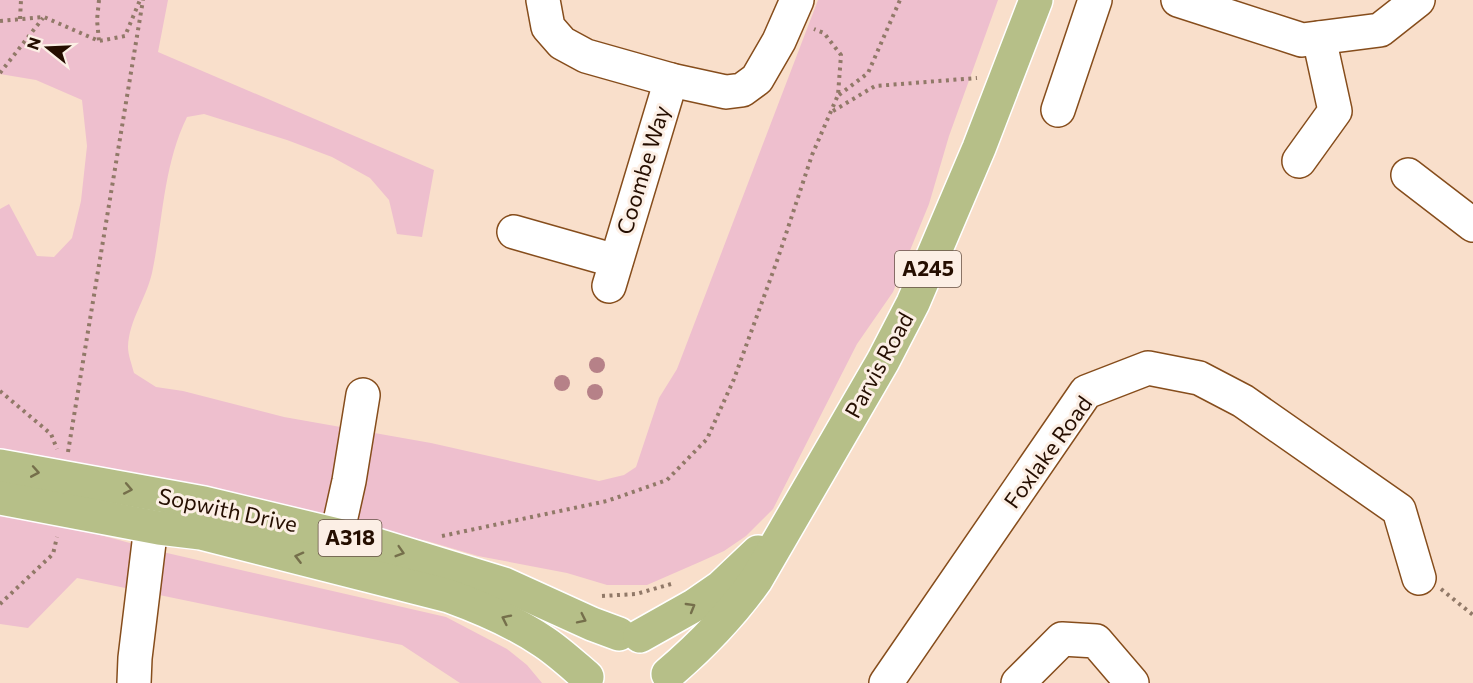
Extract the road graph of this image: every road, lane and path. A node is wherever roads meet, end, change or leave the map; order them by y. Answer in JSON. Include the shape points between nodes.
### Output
{"nodes":[{"id":1,"x":21,"y":0,"type":"edge"},
{"id":2,"x":99,"y":0,"type":"edge"},
{"id":3,"x":141,"y":0,"type":"edge"},
{"id":4,"x":543,"y":0,"type":"edge"},
{"id":5,"x":900,"y":0,"type":"edge"},
{"id":6,"x":1036,"y":0,"type":"edge"},
{"id":7,"x":1095,"y":0,"type":"edge"},
{"id":8,"x":1178,"y":0,"type":"edge"},
{"id":9,"x":1418,"y":0,"type":"edge"},
{"id":10,"x":793,"y":9,"type":"edge"},
{"id":11,"x":1250,"y":11,"type":"edge"},
{"id":12,"x":44,"y":17,"type":"junction"},
{"id":13,"x":20,"y":19,"type":"junction"},
{"id":14,"x":0,"y":21,"type":"edge"},
{"id":15,"x":1319,"y":38,"type":"junction"},
{"id":16,"x":99,"y":41,"type":"junction"},
{"id":17,"x":0,"y":72,"type":"edge"},
{"id":18,"x":980,"y":78,"type":"dead end"},
{"id":19,"x":671,"y":80,"type":"junction"},
{"id":20,"x":838,"y":95,"type":"junction"},
{"id":21,"x":1058,"y":110,"type":"dead end"},
{"id":22,"x":832,"y":112,"type":"junction"},
{"id":23,"x":1299,"y":161,"type":"dead end"},
{"id":24,"x":1408,"y":175,"type":"dead end"},
{"id":25,"x":1473,"y":225,"type":"edge"},
{"id":26,"x":514,"y":232,"type":"dead end"},
{"id":27,"x":0,"y":391,"type":"edge"},
{"id":28,"x":363,"y":395,"type":"dead end"},
{"id":29,"x":68,"y":449,"type":"dead end"},
{"id":30,"x":59,"y":454,"type":"dead end"},
{"id":31,"x":0,"y":466,"type":"edge"},
{"id":32,"x":0,"y":498,"type":"edge"},
{"id":33,"x":788,"y":522,"type":"junction"},
{"id":34,"x":151,"y":526,"type":"junction"},
{"id":35,"x":58,"y":532,"type":"dead end"},
{"id":36,"x":337,"y":535,"type":"junction"},
{"id":37,"x":438,"y":537,"type":"dead end"},
{"id":38,"x":1419,"y":578,"type":"joint"},
{"id":39,"x":674,"y":583,"type":"dead end"},
{"id":40,"x":593,"y":595,"type":"dead end"},
{"id":41,"x":0,"y":604,"type":"edge"},
{"id":42,"x":1473,"y":615,"type":"edge"},
{"id":43,"x":630,"y":635,"type":"junction"},
{"id":44,"x":668,"y":679,"type":"edge"},
{"id":45,"x":588,"y":680,"type":"edge"},
{"id":46,"x":893,"y":680,"type":"edge"},
{"id":47,"x":134,"y":683,"type":"edge"},
{"id":48,"x":1018,"y":683,"type":"edge"},
{"id":49,"x":1132,"y":683,"type":"edge"}],
"edges":[{"from":1,"to":13,"type":"path"},
{"from":2,"to":16,"type":"path"},
{"from":3,"to":16,"type":"path","via":[[125,36]]},
{"from":3,"to":29,"type":"path"},
{"from":4,"to":19,"type":"street","via":[[548,27],[562,43],[586,56]]},
{"from":5,"to":20,"type":"path","via":[[868,73]]},
{"from":6,"to":33,"type":"main road","name":"Parvis Road","number":"A245","via":[[913,303],[883,362]]},
{"from":7,"to":21,"type":"street"},
{"from":8,"to":11,"type":"street"},
{"from":9,"to":15,"type":"street","via":[[1380,30]]},
{"from":10,"to":19,"type":"street","via":[[757,79],[742,90],[726,92]]},
{"from":10,"to":20,"type":"path","via":[[824,33],[841,55]]},
{"from":11,"to":15,"type":"street","via":[[1302,40]]},
{"from":12,"to":13,"type":"path"},
{"from":12,"to":16,"type":"path"},
{"from":12,"to":17,"type":"path"},
{"from":13,"to":14,"type":"path"},
{"from":15,"to":23,"type":"street","via":[[1335,111]]},
{"from":18,"to":22,"type":"path","via":[[875,86]]},
{"from":19,"to":26,"type":"street","name":"Coombe Way","via":[[612,274]]},
{"from":20,"to":22,"type":"path"},
{"from":22,"to":37,"type":"path","via":[[812,154],[734,379],[707,439],[667,480],[607,501]]},
{"from":24,"to":25,"type":"street"},
{"from":27,"to":30,"type":"path","via":[[51,434]]},
{"from":28,"to":36,"type":"street"},
{"from":31,"to":36,"type":"main road","name":"Sopwith Drive","number":"A318","one_way":true,"via":[[204,503]]},
{"from":32,"to":34,"type":"main road","name":"Sopwith Drive","number":"A318"},
{"from":43,"to":33,"type":"main road","name":"Parvis Road","number":"A245","one_way":true,"via":[[695,605],[721,587]]},
{"from":33,"to":44,"type":"main road","name":"Parvis Road","number":"A245","via":[[741,601]]},
{"from":45,"to":34,"type":"main road","name":"Sopwith Drive","number":"A318","one_way":true,"via":[[546,643],[476,605],[201,533]]},
{"from":34,"to":47,"type":"street"},
{"from":35,"to":41,"type":"path","via":[[52,555]]},
{"from":36,"to":43,"type":"main road","name":"Sopwith Drive","number":"A318","one_way":true,"via":[[504,584],[592,624]]},
{"from":38,"to":42,"type":"path","via":[[1441,589]]},
{"from":38,"to":46,"type":"street","name":"Foxlake Road","via":[[1399,510],[1243,400],[1199,378],[1148,368],[1086,392]]},
{"from":39,"to":40,"type":"path","via":[[636,594]]},
{"from":43,"to":44,"type":"main road","number":"A245","via":[[651,641],[661,650]]},
{"from":43,"to":45,"type":"main road","number":"A245","via":[[599,645],[592,655]]},
{"from":48,"to":49,"type":"street","via":[[1062,639],[1096,641]]}]}
